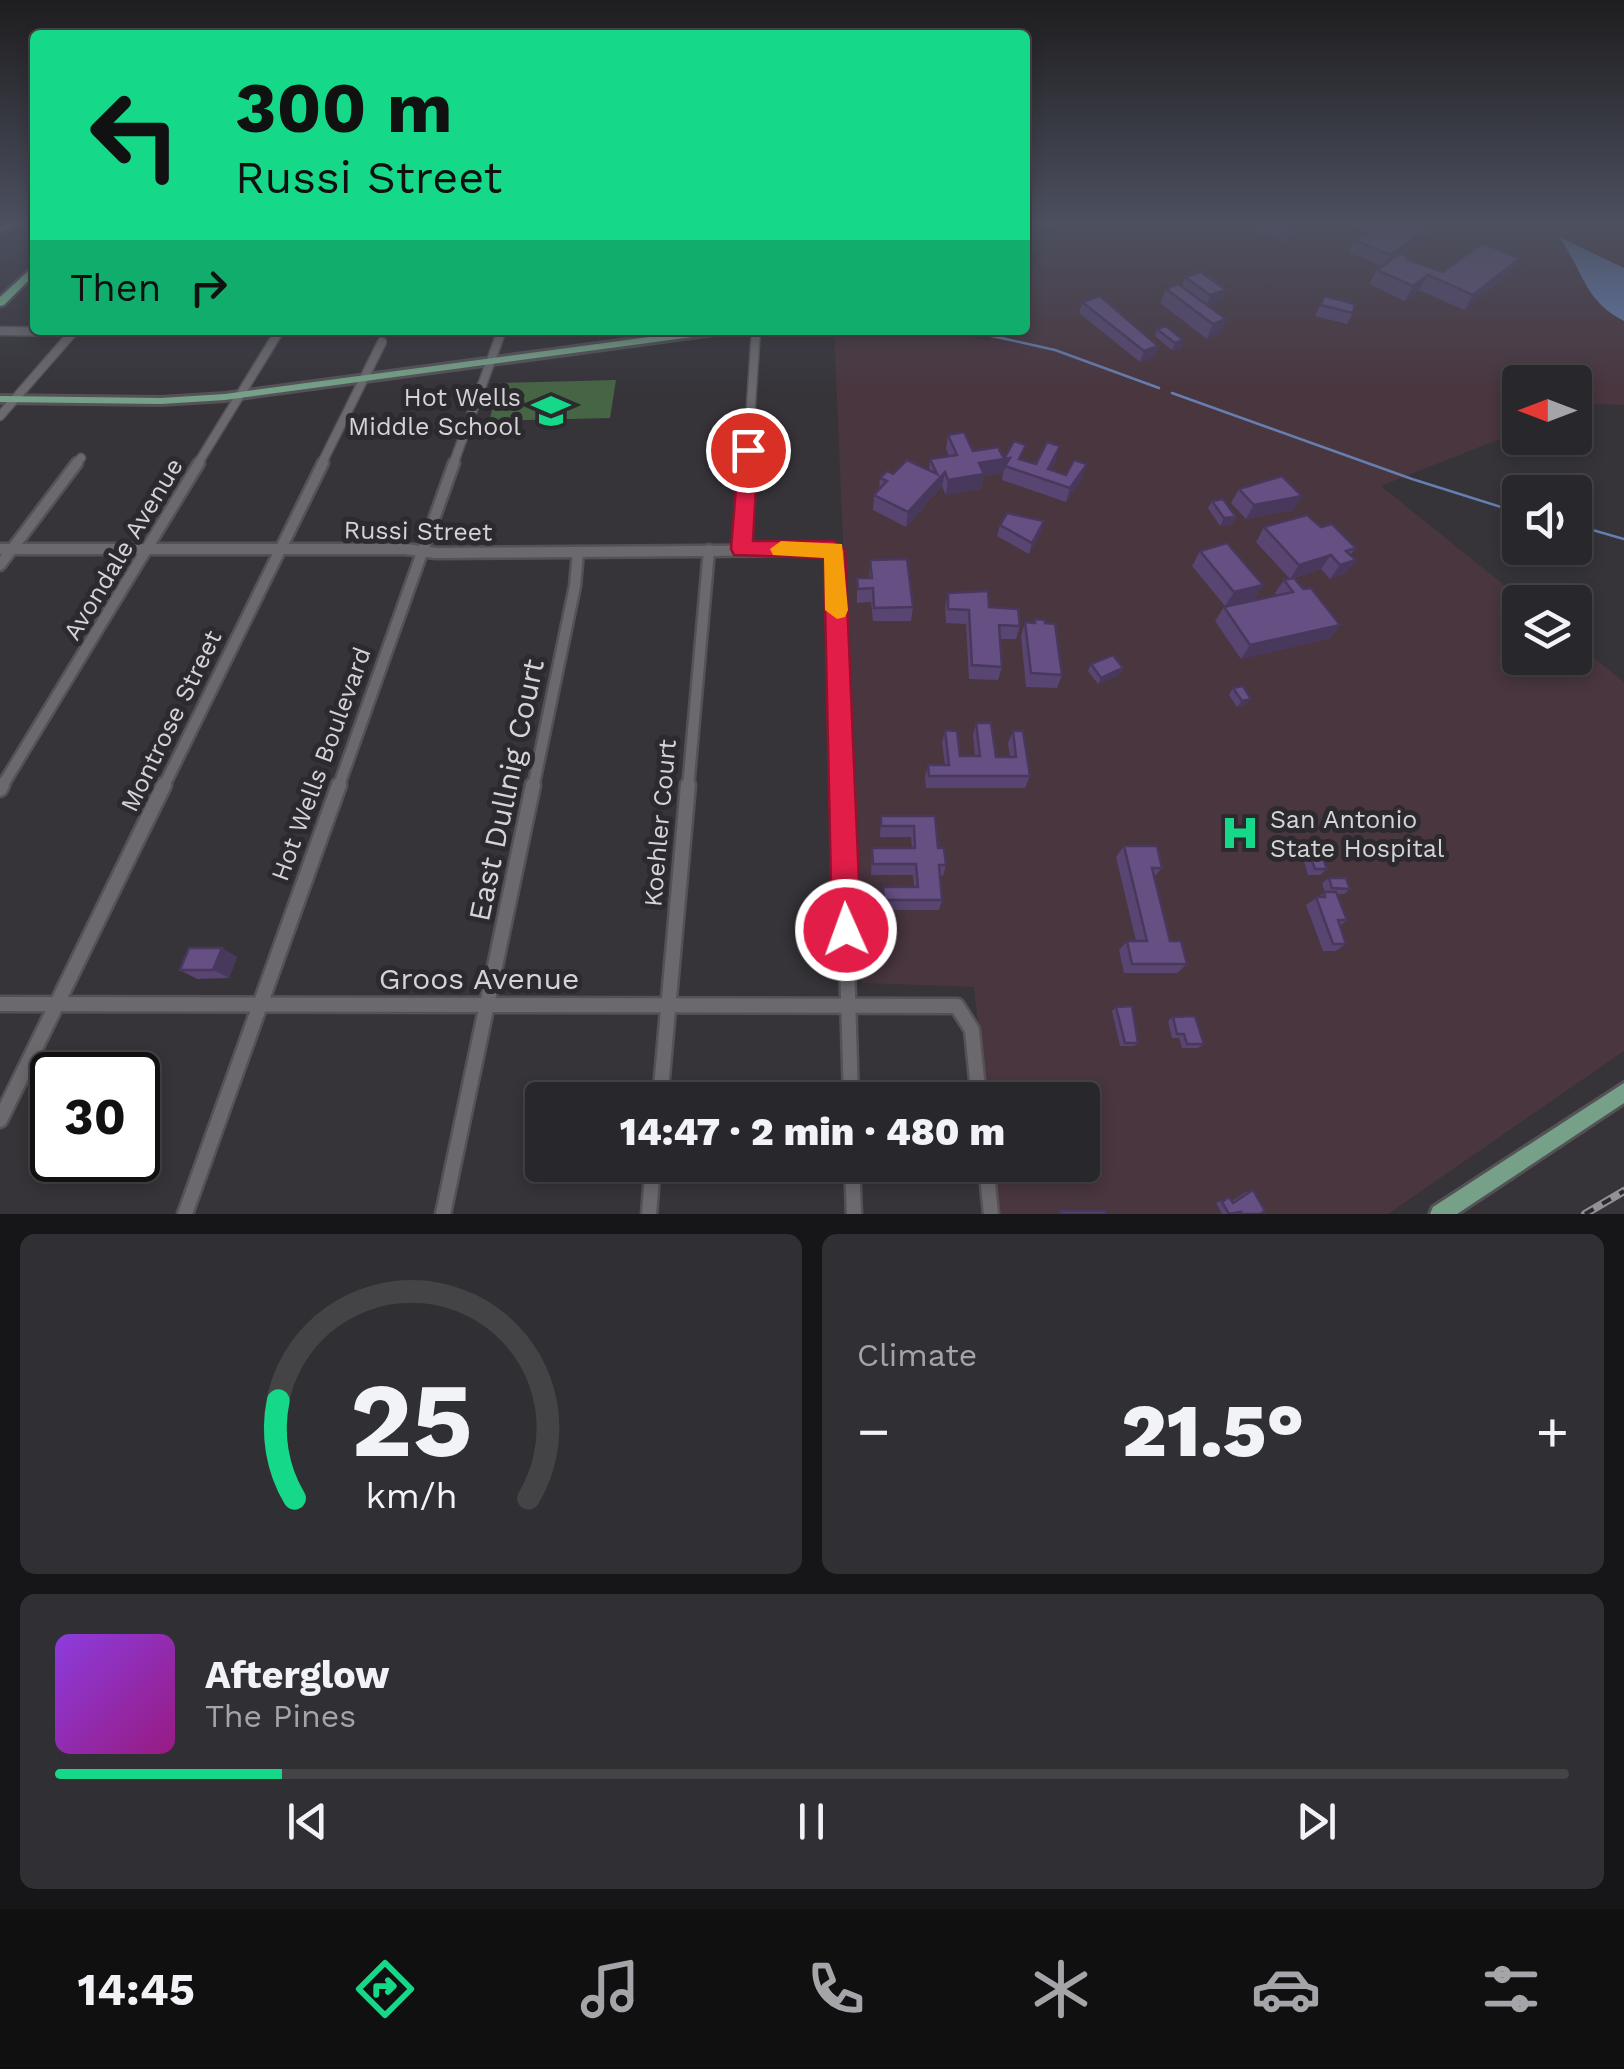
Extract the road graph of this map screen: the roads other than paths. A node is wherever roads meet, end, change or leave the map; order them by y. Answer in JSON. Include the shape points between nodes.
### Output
{"nodes":[{"id":1,"x":25,"y":278,"type":"edge"},
{"id":2,"x":0,"y":303,"type":"edge"},
{"id":3,"x":0,"y":332,"type":"edge"},
{"id":4,"x":30,"y":332,"type":"edge"},
{"id":5,"x":70,"y":335,"type":"edge"},
{"id":6,"x":277,"y":335,"type":"edge"},
{"id":7,"x":500,"y":335,"type":"edge"},
{"id":8,"x":686,"y":335,"type":"edge"},
{"id":9,"x":756,"y":335,"type":"edge"},
{"id":10,"x":382,"y":342,"type":"dead end"},
{"id":11,"x":490,"y":362,"type":"junction"},
{"id":12,"x":364,"y":378,"type":"junction"},
{"id":13,"x":241,"y":394,"type":"junction"},
{"id":14,"x":0,"y":399,"type":"edge"},
{"id":15,"x":14,"y":399,"type":"junction"},
{"id":16,"x":0,"y":416,"type":"edge"},
{"id":17,"x":81,"y":458,"type":"dead end"},
{"id":18,"x":6,"y":548,"type":"edge"},
{"id":19,"x":147,"y":549,"type":"junction"},
{"id":20,"x":280,"y":549,"type":"junction"},
{"id":21,"x":742,"y":549,"type":"junction"},
{"id":22,"x":709,"y":550,"type":"junction"},
{"id":23,"x":421,"y":551,"type":"junction"},
{"id":24,"x":578,"y":552,"type":"junction"},
{"id":25,"x":0,"y":565,"type":"edge"},
{"id":26,"x":0,"y":789,"type":"edge"},
{"id":27,"x":0,"y":1004,"type":"edge"},
{"id":28,"x":57,"y":1004,"type":"junction"},
{"id":29,"x":260,"y":1004,"type":"junction"},
{"id":30,"x":486,"y":1005,"type":"junction"},
{"id":31,"x":668,"y":1006,"type":"junction"},
{"id":32,"x":849,"y":1006,"type":"junction"},
{"id":33,"x":662,"y":1082,"type":"edge"},
{"id":34,"x":851,"y":1082,"type":"edge"},
{"id":35,"x":978,"y":1082,"type":"edge"},
{"id":36,"x":1624,"y":1092,"type":"edge"},
{"id":37,"x":0,"y":1120,"type":"edge"},
{"id":38,"x":652,"y":1182,"type":"edge"},
{"id":39,"x":853,"y":1182,"type":"edge"},
{"id":40,"x":988,"y":1182,"type":"edge"},
{"id":41,"x":185,"y":1214,"type":"edge"},
{"id":42,"x":443,"y":1214,"type":"edge"},
{"id":43,"x":649,"y":1214,"type":"edge"},
{"id":44,"x":854,"y":1214,"type":"edge"},
{"id":45,"x":992,"y":1214,"type":"edge"},
{"id":46,"x":1440,"y":1214,"type":"edge"}],
"edges":[{"from":1,"to":2,"type":"highway"},
{"from":3,"to":4,"type":"street"},
{"from":5,"to":15,"type":"street"},
{"from":6,"to":13,"type":"street","name":"Avondale Avenue"},
{"from":7,"to":11,"type":"street","name":"Hot Wells Boulevard"},
{"from":8,"to":11,"type":"main road"},
{"from":9,"to":21,"type":"street"},
{"from":10,"to":12,"type":"street","name":"Montrose Street"},
{"from":11,"to":12,"type":"main road"},
{"from":11,"to":23,"type":"street","name":"Hot Wells Boulevard"},
{"from":12,"to":13,"type":"main road"},
{"from":12,"to":20,"type":"street","name":"Montrose Street"},
{"from":13,"to":15,"type":"main road","via":[[174,401]]},
{"from":13,"to":19,"type":"street","name":"Avondale Avenue"},
{"from":14,"to":15,"type":"main road"},
{"from":15,"to":16,"type":"street"},
{"from":17,"to":18,"type":"street"},
{"from":18,"to":19,"type":"street","name":"Russi Street"},
{"from":18,"to":25,"type":"street"},
{"from":19,"to":20,"type":"street","name":"Russi Street"},
{"from":19,"to":26,"type":"street","name":"Avondale Avenue"},
{"from":20,"to":23,"type":"street","name":"Russi Street"},
{"from":20,"to":28,"type":"street","name":"Montrose Street"},
{"from":21,"to":22,"type":"street","name":"Russi Street"},
{"from":21,"to":32,"type":"street","name":"Russi Street","via":[[834,550]]},
{"from":22,"to":24,"type":"street","name":"Russi Street"},
{"from":22,"to":31,"type":"street","name":"Koehler Court"},
{"from":23,"to":24,"type":"street","name":"Russi Street"},
{"from":23,"to":29,"type":"street","name":"Hot Wells Boulevard"},
{"from":24,"to":30,"type":"street","name":"East Dullnig Court"},
{"from":27,"to":28,"type":"street","name":"Groos Avenue"},
{"from":28,"to":29,"type":"street","name":"Groos Avenue"},
{"from":28,"to":37,"type":"street","name":"Montrose Street"},
{"from":29,"to":30,"type":"street","name":"Groos Avenue"},
{"from":29,"to":41,"type":"street","name":"Hot Wells Boulevard"},
{"from":30,"to":31,"type":"street","name":"Groos Avenue"},
{"from":30,"to":42,"type":"street","name":"East Dullnig Court"},
{"from":31,"to":32,"type":"street","name":"Groos Avenue"},
{"from":31,"to":33,"type":"street","name":"Koehler Court"},
{"from":32,"to":34,"type":"street"},
{"from":32,"to":35,"type":"street","name":"Groos Avenue","via":[[957,1006],[972,1030]]},
{"from":36,"to":46,"type":"main road"},
{"from":38,"to":43,"type":"street"},
{"from":39,"to":44,"type":"street"},
{"from":40,"to":45,"type":"street"}]}
